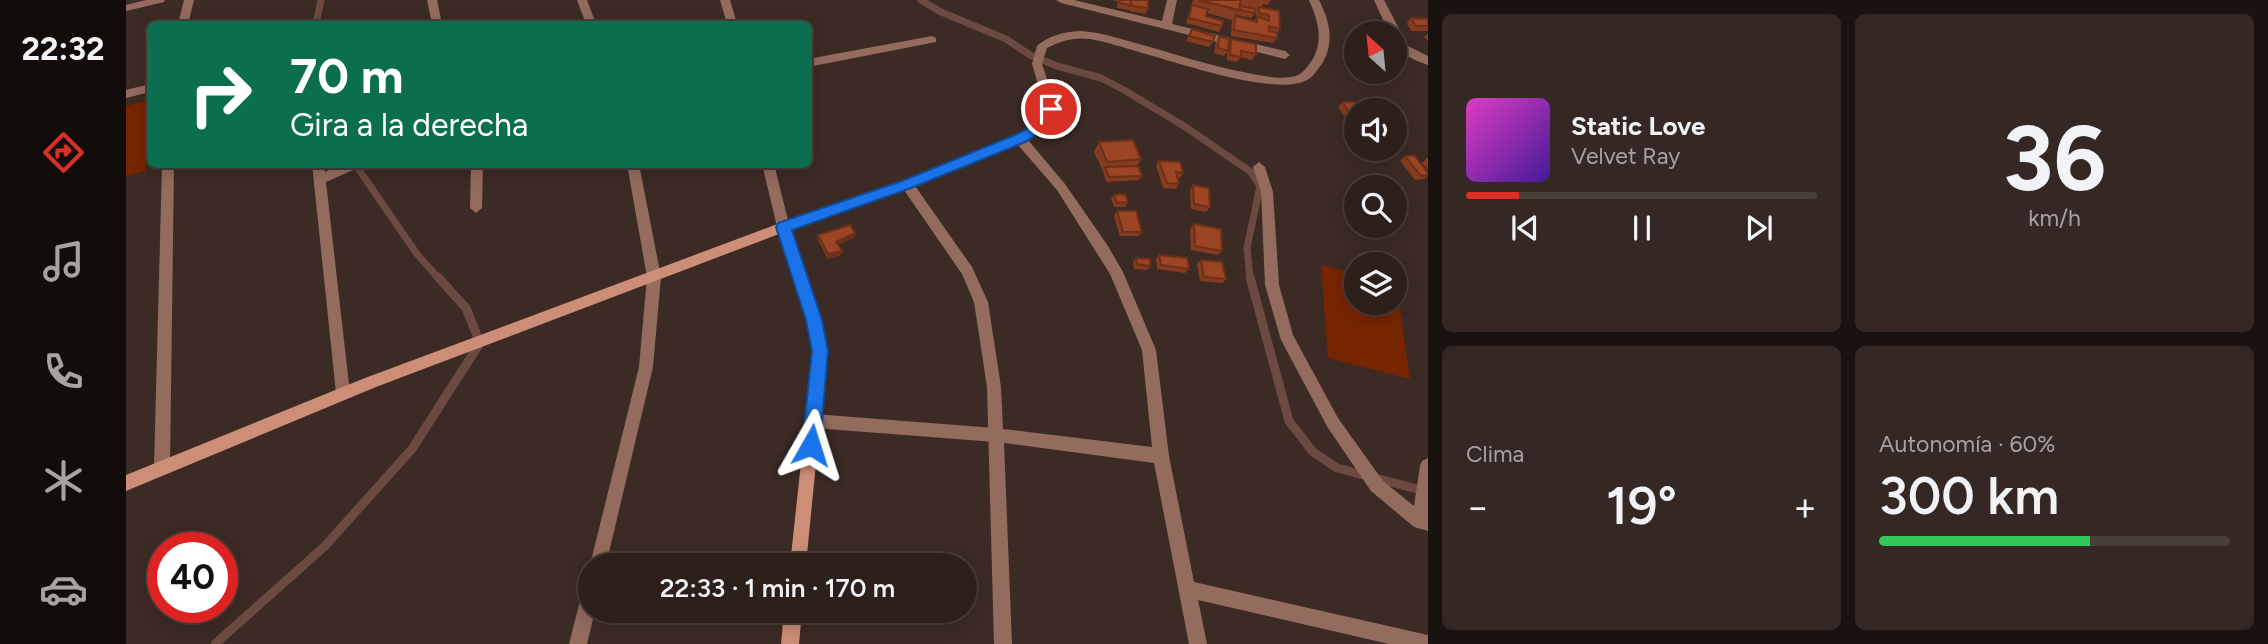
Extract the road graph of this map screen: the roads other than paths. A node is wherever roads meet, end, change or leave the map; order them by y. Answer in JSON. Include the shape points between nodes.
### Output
{"nodes":[{"id":1,"x":160,"y":0,"type":"edge"},
{"id":2,"x":189,"y":0,"type":"edge"},
{"id":3,"x":432,"y":0,"type":"edge"},
{"id":4,"x":582,"y":0,"type":"edge"},
{"id":5,"x":725,"y":0,"type":"edge"},
{"id":6,"x":1061,"y":0,"type":"edge"},
{"id":7,"x":1172,"y":0,"type":"edge"},
{"id":8,"x":1314,"y":0,"type":"edge"},
{"id":9,"x":1379,"y":0,"type":"edge"},
{"id":10,"x":126,"y":8,"type":"edge"},
{"id":11,"x":184,"y":21,"type":"edge"},
{"id":12,"x":436,"y":21,"type":"edge"},
{"id":13,"x":590,"y":21,"type":"edge"},
{"id":14,"x":731,"y":21,"type":"edge"},
{"id":15,"x":1388,"y":21,"type":"edge"},
{"id":16,"x":1166,"y":25,"type":"junction"},
{"id":17,"x":932,"y":40,"type":"dead end"},
{"id":18,"x":1407,"y":50,"type":"edge"},
{"id":19,"x":1285,"y":55,"type":"dead end"},
{"id":20,"x":1428,"y":61,"type":"edge"},
{"id":21,"x":812,"y":62,"type":"edge"},
{"id":22,"x":147,"y":89,"type":"edge"},
{"id":23,"x":126,"y":94,"type":"edge"},
{"id":24,"x":1026,"y":136,"type":"junction"},
{"id":25,"x":1259,"y":167,"type":"dead end"},
{"id":26,"x":168,"y":168,"type":"edge"},
{"id":27,"x":319,"y":168,"type":"edge"},
{"id":28,"x":347,"y":168,"type":"edge"},
{"id":29,"x":477,"y":168,"type":"edge"},
{"id":30,"x":634,"y":168,"type":"edge"},
{"id":31,"x":769,"y":168,"type":"edge"},
{"id":32,"x":321,"y":179,"type":"junction"},
{"id":33,"x":906,"y":184,"type":"junction"},
{"id":34,"x":476,"y":208,"type":"dead end"},
{"id":35,"x":783,"y":227,"type":"junction"},
{"id":36,"x":654,"y":277,"type":"junction"},
{"id":37,"x":343,"y":393,"type":"junction"},
{"id":38,"x":814,"y":421,"type":"junction"},
{"id":39,"x":995,"y":435,"type":"junction"},
{"id":40,"x":1161,"y":456,"type":"junction"},
{"id":41,"x":1428,"y":466,"type":"edge"},
{"id":42,"x":162,"y":467,"type":"junction"},
{"id":43,"x":126,"y":482,"type":"edge"},
{"id":44,"x":1424,"y":522,"type":"edge"},
{"id":45,"x":601,"y":553,"type":"edge"},
{"id":46,"x":799,"y":553,"type":"edge"},
{"id":47,"x":1189,"y":590,"type":"junction"},
{"id":48,"x":583,"y":623,"type":"edge"},
{"id":49,"x":792,"y":623,"type":"edge"},
{"id":50,"x":578,"y":644,"type":"edge"},
{"id":51,"x":790,"y":644,"type":"edge"},
{"id":52,"x":1003,"y":644,"type":"edge"},
{"id":53,"x":1198,"y":644,"type":"edge"},
{"id":54,"x":1428,"y":644,"type":"edge"}],
"edges":[{"from":1,"to":10,"type":"street"},
{"from":2,"to":11,"type":"street"},
{"from":3,"to":12,"type":"street"},
{"from":4,"to":13,"type":"street"},
{"from":5,"to":14,"type":"street"},
{"from":6,"to":16,"type":"street"},
{"from":7,"to":16,"type":"street"},
{"from":8,"to":24,"type":"street","via":[[1326,29],[1324,47],[1317,64],[1301,79],[1270,82],[1096,36],[1065,34],[1042,46],[1037,64],[1051,109]]},
{"from":9,"to":15,"type":"street"},
{"from":16,"to":19,"type":"street"},
{"from":17,"to":21,"type":"street"},
{"from":18,"to":20,"type":"street"},
{"from":22,"to":23,"type":"street"},
{"from":24,"to":33,"type":"street"},
{"from":24,"to":40,"type":"street","via":[[1116,272],[1149,350]]},
{"from":25,"to":44,"type":"street","via":[[1267,192],[1272,285],[1286,336],[1333,423],[1377,486]]},
{"from":26,"to":42,"type":"street"},
{"from":27,"to":32,"type":"street"},
{"from":28,"to":32,"type":"street"},
{"from":29,"to":34,"type":"street"},
{"from":30,"to":36,"type":"street"},
{"from":31,"to":35,"type":"street"},
{"from":32,"to":37,"type":"street"},
{"from":33,"to":35,"type":"street"},
{"from":33,"to":39,"type":"street","via":[[967,271],[981,302],[994,387]]},
{"from":35,"to":36,"type":"street"},
{"from":35,"to":38,"type":"street","via":[[820,351]]},
{"from":36,"to":37,"type":"street"},
{"from":36,"to":45,"type":"street","via":[[646,368]]},
{"from":37,"to":42,"type":"street"},
{"from":38,"to":39,"type":"street"},
{"from":38,"to":46,"type":"street"},
{"from":39,"to":40,"type":"street"},
{"from":39,"to":52,"type":"street"},
{"from":40,"to":47,"type":"street"},
{"from":41,"to":44,"type":"street"},
{"from":42,"to":43,"type":"street"},
{"from":47,"to":53,"type":"street"},
{"from":47,"to":54,"type":"street"},
{"from":48,"to":50,"type":"street"},
{"from":49,"to":51,"type":"street"}]}
